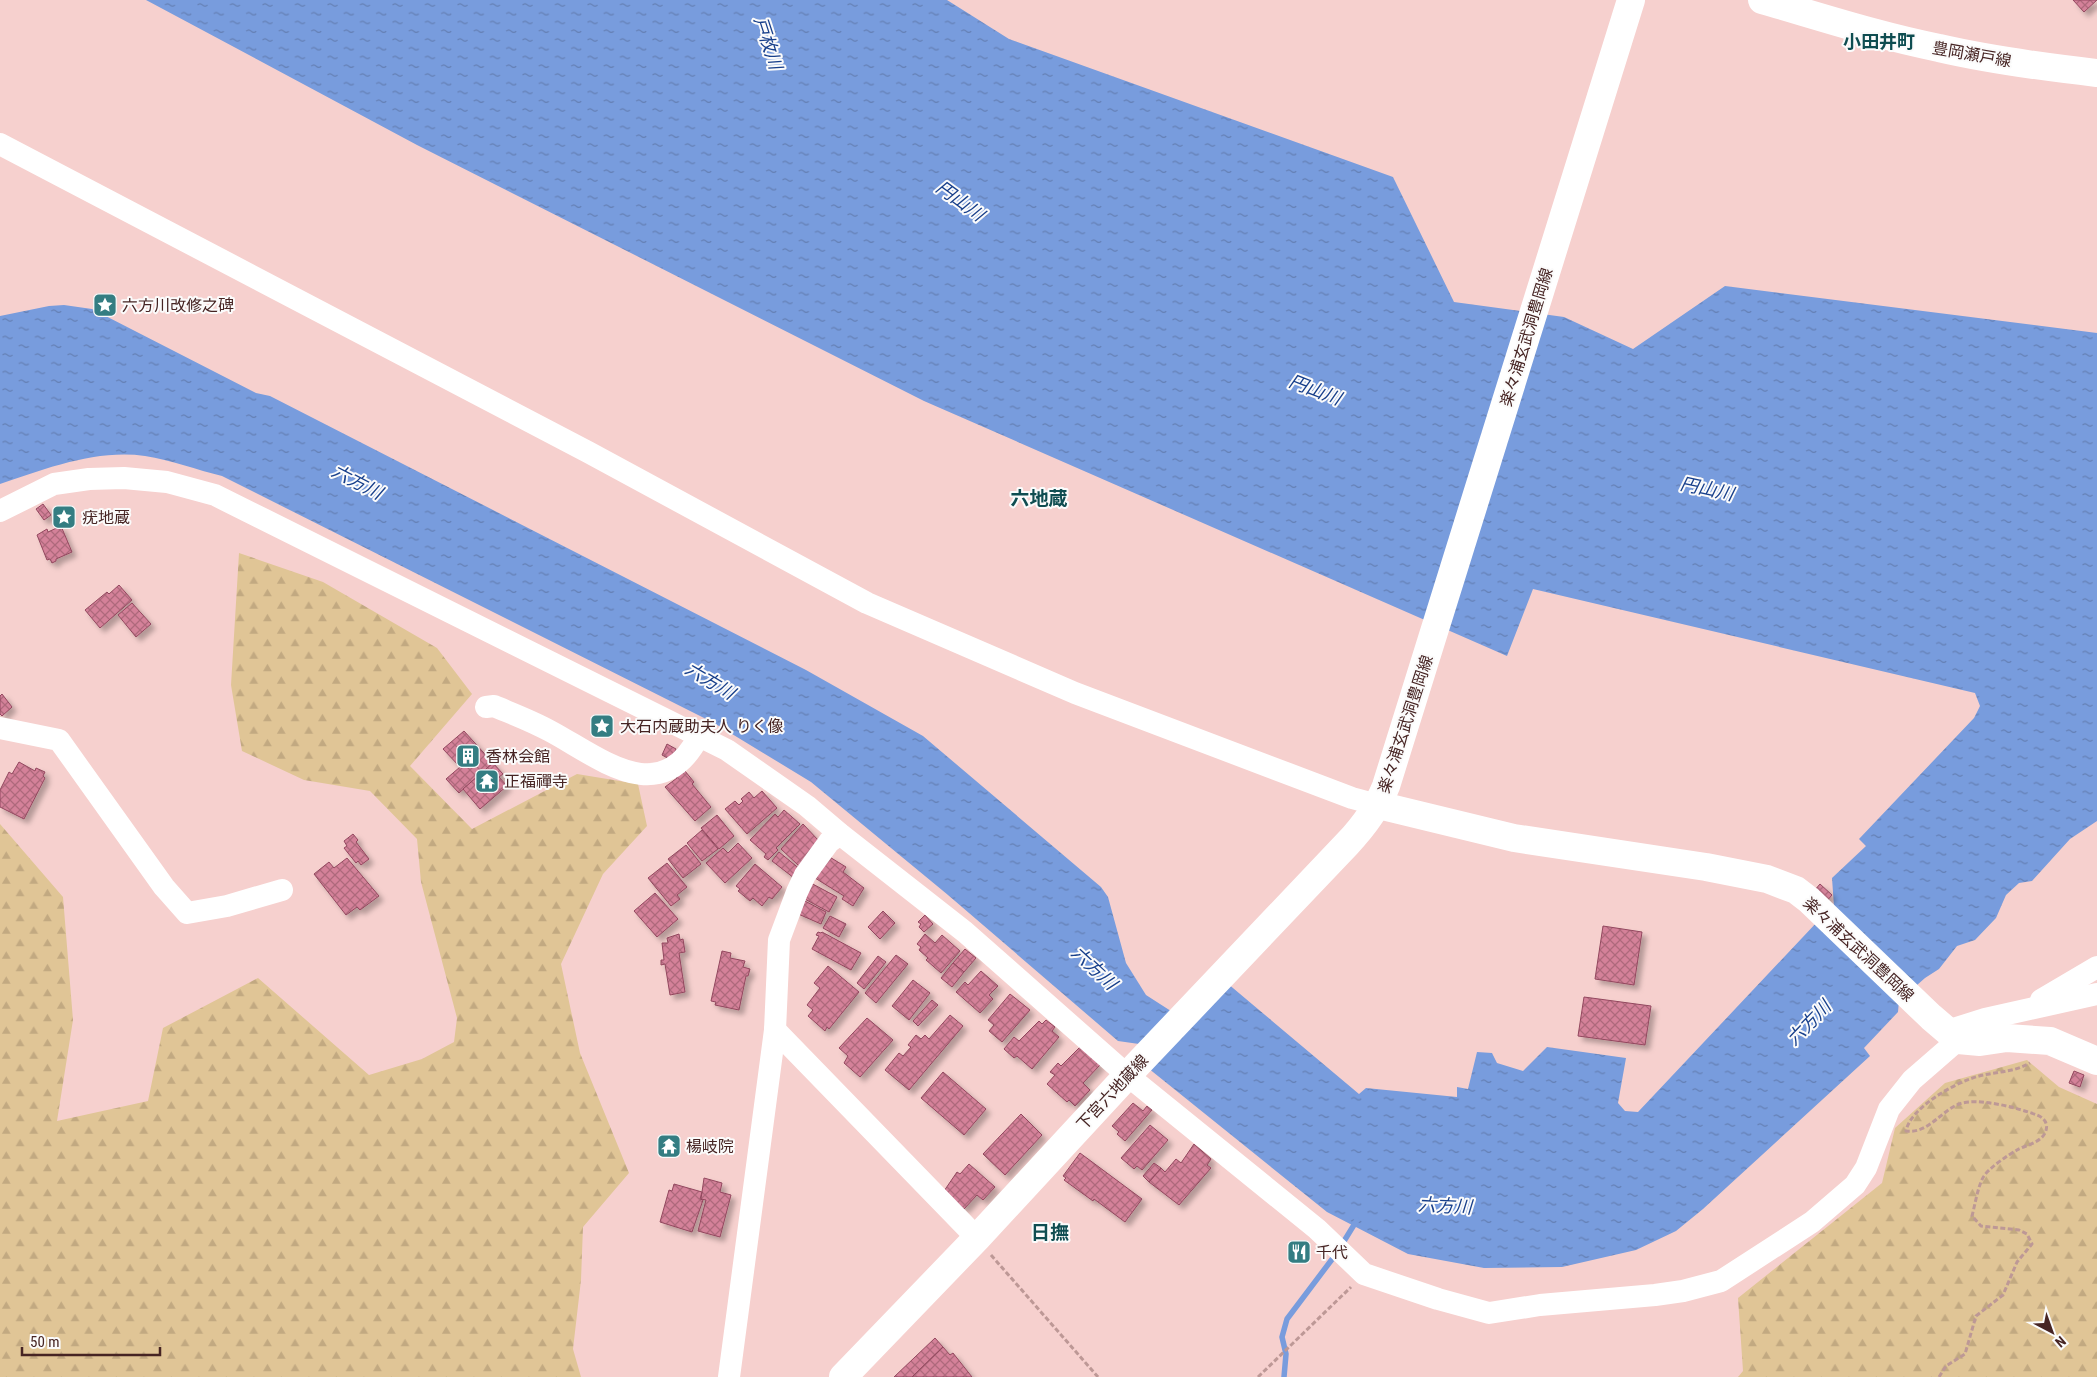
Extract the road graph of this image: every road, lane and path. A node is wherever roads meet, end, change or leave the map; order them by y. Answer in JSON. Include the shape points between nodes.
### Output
{"nodes":[{"id":1,"x":1631,"y":0,"type":"edge"},
{"id":2,"x":1762,"y":0,"type":"edge"},
{"id":3,"x":2097,"y":73,"type":"edge"},
{"id":4,"x":0,"y":144,"type":"edge"},
{"id":5,"x":0,"y":511,"type":"edge"},
{"id":6,"x":486,"y":707,"type":"dead end"},
{"id":7,"x":0,"y":728,"type":"edge"},
{"id":8,"x":699,"y":736,"type":"junction"},
{"id":9,"x":1382,"y":796,"type":"junction"},
{"id":10,"x":840,"y":834,"type":"junction"},
{"id":11,"x":282,"y":890,"type":"dead end"},
{"id":12,"x":2097,"y":967,"type":"edge"},
{"id":13,"x":2097,"y":994,"type":"edge"},
{"id":14,"x":2016,"y":1014,"type":"junction"},
{"id":15,"x":775,"y":1030,"type":"junction"},
{"id":16,"x":1952,"y":1036,"type":"junction"},
{"id":17,"x":2097,"y":1061,"type":"edge"},
{"id":18,"x":2022,"y":1067,"type":"dead end"},
{"id":19,"x":1132,"y":1070,"type":"junction"},
{"id":20,"x":977,"y":1238,"type":"junction"},
{"id":21,"x":1364,"y":1274,"type":"junction"},
{"id":22,"x":729,"y":1377,"type":"edge"},
{"id":23,"x":843,"y":1377,"type":"edge"},
{"id":24,"x":1098,"y":1377,"type":"edge"},
{"id":25,"x":1258,"y":1377,"type":"edge"},
{"id":26,"x":1939,"y":1377,"type":"edge"}],
"edges":[{"from":1,"to":9,"type":"main road","name":"楽々浦玄武洞豊岡線"},
{"from":2,"to":3,"type":"main road","name":"豊岡瀬戸線","via":[[1939,49]]},
{"from":4,"to":9,"type":"street","via":[[588,452],[867,603],[1075,692],[1352,798]]},
{"from":5,"to":8,"type":"street","via":[[54,484],[89,479],[167,482],[215,495]]},
{"from":6,"to":8,"type":"street","via":[[494,706],[549,730],[606,764],[645,774],[664,770],[683,759]]},
{"from":7,"to":11,"type":"street","via":[[59,740],[164,887],[187,913],[227,906]]},
{"from":8,"to":10,"type":"street","via":[[727,750]]},
{"from":9,"to":16,"type":"main road","name":"楽々浦玄武洞豊岡線","via":[[1514,838],[1706,867],[1767,879],[1796,890]]},
{"from":9,"to":19,"type":"main road","name":"下宮六地蔵線","via":[[1363,828]]},
{"from":10,"to":15,"type":"street","via":[[829,842],[805,875],[779,940]]},
{"from":10,"to":19,"type":"street"},
{"from":12,"to":14,"type":"street"},
{"from":13,"to":14,"type":"street"},
{"from":14,"to":16,"type":"street","via":[[1986,1019]]},
{"from":15,"to":20,"type":"street"},
{"from":15,"to":22,"type":"street"},
{"from":16,"to":17,"type":"main road","via":[[1980,1042],[2007,1038],[2050,1042]]},
{"from":16,"to":21,"type":"street","via":[[1889,1109],[1866,1168],[1855,1185],[1812,1222],[1721,1281],[1656,1295],[1540,1305],[1490,1313]]},
{"from":18,"to":26,"type":"path","via":[[1971,1078],[1952,1087],[1917,1110],[1908,1123],[1906,1131],[1914,1132],[1958,1105],[1970,1102],[2001,1105],[2040,1116],[2046,1121],[2047,1128],[2038,1141],[2016,1150],[1984,1176],[1972,1216],[1981,1226],[2028,1234],[2032,1244],[2017,1262],[2003,1295],[1976,1316],[1965,1354],[1946,1366]]},
{"from":19,"to":20,"type":"main road","name":"下宮六地蔵線"},
{"from":19,"to":21,"type":"street","via":[[1317,1229]]},
{"from":20,"to":23,"type":"main road","name":"下宮六地蔵線"},
{"from":20,"to":24,"type":"path"},
{"from":21,"to":25,"type":"path"}]}
